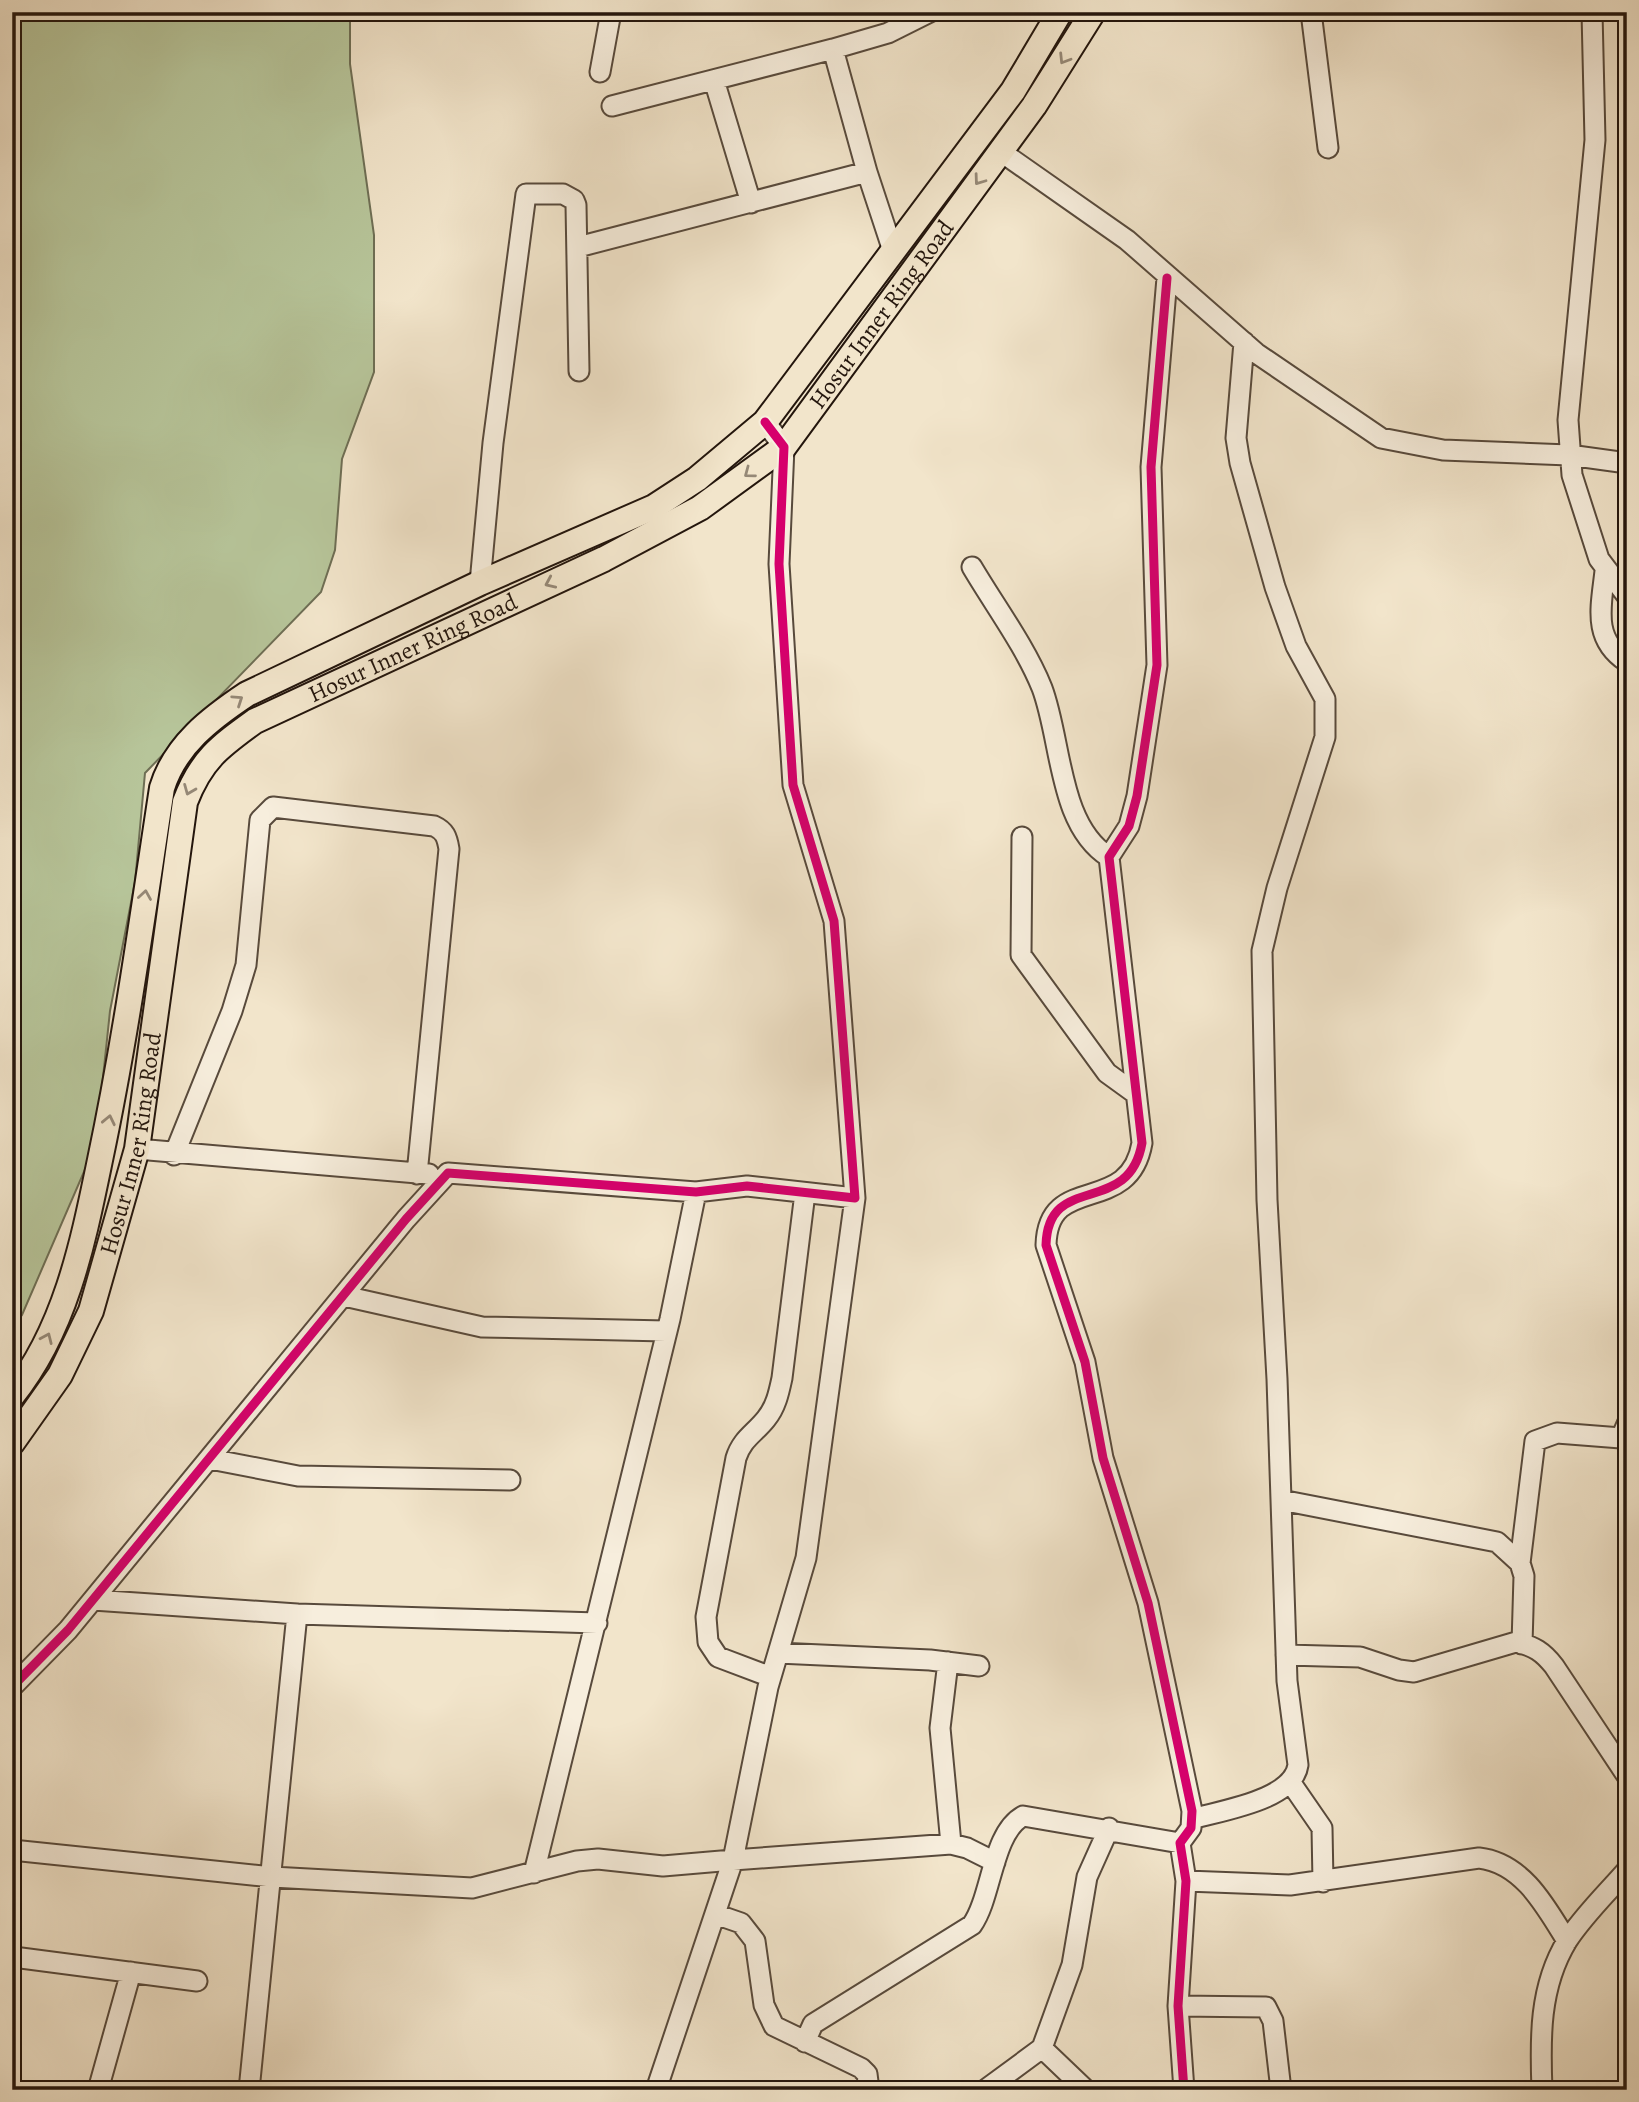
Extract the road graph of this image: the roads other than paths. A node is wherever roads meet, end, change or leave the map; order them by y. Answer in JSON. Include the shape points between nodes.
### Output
{"nodes":[{"id":1,"x":611,"y":12,"type":"edge"},
{"id":2,"x":930,"y":12,"type":"edge"},
{"id":3,"x":1060,"y":12,"type":"edge"},
{"id":4,"x":1093,"y":12,"type":"edge"},
{"id":5,"x":1311,"y":12,"type":"edge"},
{"id":6,"x":1592,"y":12,"type":"edge"},
{"id":7,"x":833,"y":49,"type":"junction"},
{"id":8,"x":600,"y":72,"type":"dead end"},
{"id":9,"x":714,"y":80,"type":"junction"},
{"id":10,"x":612,"y":106,"type":"dead end"},
{"id":11,"x":1328,"y":148,"type":"dead end"},
{"id":12,"x":1000,"y":151,"type":"junction"},
{"id":13,"x":867,"y":172,"type":"junction"},
{"id":14,"x":751,"y":203,"type":"junction"},
{"id":15,"x":578,"y":247,"type":"junction"},
{"id":16,"x":893,"y":251,"type":"junction"},
{"id":17,"x":1167,"y":278,"type":"junction"},
{"id":18,"x":1244,"y":342,"type":"junction"},
{"id":19,"x":579,"y":371,"type":"dead end"},
{"id":20,"x":765,"y":422,"type":"junction"},
{"id":21,"x":784,"y":447,"type":"junction"},
{"id":22,"x":1569,"y":455,"type":"junction"},
{"id":23,"x":1627,"y":463,"type":"edge"},
{"id":24,"x":972,"y":567,"type":"dead end"},
{"id":25,"x":1605,"y":571,"type":"junction"},
{"id":26,"x":480,"y":583,"type":"junction"},
{"id":27,"x":1627,"y":596,"type":"edge"},
{"id":28,"x":1627,"y":662,"type":"edge"},
{"id":29,"x":1022,"y":837,"type":"dead end"},
{"id":30,"x":1109,"y":857,"type":"junction"},
{"id":31,"x":1136,"y":1094,"type":"junction"},
{"id":32,"x":138,"y":1149,"type":"junction"},
{"id":33,"x":174,"y":1154,"type":"junction"},
{"id":34,"x":448,"y":1172,"type":"junction"},
{"id":35,"x":417,"y":1174,"type":"junction"},
{"id":36,"x":696,"y":1192,"type":"junction"},
{"id":37,"x":805,"y":1193,"type":"junction"},
{"id":38,"x":855,"y":1198,"type":"junction"},
{"id":39,"x":344,"y":1296,"type":"junction"},
{"id":40,"x":666,"y":1331,"type":"junction"},
{"id":41,"x":12,"y":1396,"type":"edge"},
{"id":42,"x":1627,"y":1423,"type":"edge"},
{"id":43,"x":12,"y":1443,"type":"edge"},
{"id":44,"x":210,"y":1459,"type":"junction"},
{"id":45,"x":510,"y":1480,"type":"dead end"},
{"id":46,"x":1281,"y":1500,"type":"junction"},
{"id":47,"x":1520,"y":1563,"type":"junction"},
{"id":48,"x":93,"y":1600,"type":"junction"},
{"id":49,"x":297,"y":1614,"type":"junction"},
{"id":50,"x":597,"y":1623,"type":"junction"},
{"id":51,"x":1522,"y":1644,"type":"junction"},
{"id":52,"x":778,"y":1653,"type":"junction"},
{"id":53,"x":1286,"y":1656,"type":"junction"},
{"id":54,"x":948,"y":1662,"type":"junction"},
{"id":55,"x":979,"y":1667,"type":"dead end"},
{"id":56,"x":771,"y":1676,"type":"junction"},
{"id":57,"x":12,"y":1687,"type":"edge"},
{"id":58,"x":1627,"y":1776,"type":"edge"},
{"id":59,"x":1291,"y":1783,"type":"junction"},
{"id":60,"x":1192,"y":1819,"type":"junction"},
{"id":61,"x":1109,"y":1828,"type":"junction"},
{"id":62,"x":1180,"y":1843,"type":"junction"},
{"id":63,"x":951,"y":1844,"type":"junction"},
{"id":64,"x":12,"y":1850,"type":"edge"},
{"id":65,"x":733,"y":1860,"type":"junction"},
{"id":66,"x":995,"y":1862,"type":"junction"},
{"id":67,"x":1627,"y":1870,"type":"edge"},
{"id":68,"x":534,"y":1872,"type":"junction"},
{"id":69,"x":272,"y":1877,"type":"junction"},
{"id":70,"x":1186,"y":1881,"type":"junction"},
{"id":71,"x":1323,"y":1882,"type":"junction"},
{"id":72,"x":715,"y":1914,"type":"junction"},
{"id":73,"x":1567,"y":1941,"type":"junction"},
{"id":74,"x":21,"y":1958,"type":"dead end"},
{"id":75,"x":131,"y":1972,"type":"junction"},
{"id":76,"x":197,"y":1981,"type":"dead end"},
{"id":77,"x":1178,"y":2006,"type":"junction"},
{"id":78,"x":805,"y":2042,"type":"junction"},
{"id":79,"x":1042,"y":2048,"type":"junction"},
{"id":80,"x":98,"y":2090,"type":"edge"},
{"id":81,"x":249,"y":2090,"type":"edge"},
{"id":82,"x":656,"y":2090,"type":"edge"},
{"id":83,"x":869,"y":2090,"type":"edge"},
{"id":84,"x":985,"y":2090,"type":"edge"},
{"id":85,"x":1086,"y":2090,"type":"edge"},
{"id":86,"x":1184,"y":2090,"type":"edge"},
{"id":87,"x":1281,"y":2090,"type":"edge"},
{"id":88,"x":1542,"y":2090,"type":"edge"}],
"edges":[{"from":1,"to":8,"type":"street"},
{"from":2,"to":7,"type":"street","via":[[888,33]]},
{"from":3,"to":16,"type":"main road","name":"Hosur Inner Ring Road","via":[[1013,91]]},
{"from":4,"to":12,"type":"main road","name":"Hosur Inner Ring Road","one_way":true},
{"from":5,"to":11,"type":"street"},
{"from":6,"to":22,"type":"street","via":[[1595,140],[1568,421]]},
{"from":7,"to":9,"type":"street"},
{"from":7,"to":13,"type":"street"},
{"from":9,"to":10,"type":"street"},
{"from":9,"to":14,"type":"street"},
{"from":12,"to":17,"type":"street","via":[[1127,240]]},
{"from":12,"to":21,"type":"main road","name":"Hosur Inner Ring Road","one_way":true},
{"from":13,"to":14,"type":"street"},
{"from":13,"to":16,"type":"street"},
{"from":14,"to":15,"type":"street"},
{"from":15,"to":19,"type":"street"},
{"from":15,"to":26,"type":"street","via":[[574,200],[563,194],[526,194],[493,443]]},
{"from":16,"to":20,"type":"main road","name":"Hosur Inner Ring Road"},
{"from":17,"to":18,"type":"street"},
{"from":17,"to":30,"type":"street","via":[[1150,467],[1157,665],[1138,796],[1129,826]]},
{"from":18,"to":22,"type":"street","via":[[1381,438],[1443,450]]},
{"from":18,"to":46,"type":"street","via":[[1236,438],[1240,463],[1275,587],[1296,646],[1325,699],[1327,721],[1262,951],[1267,1200]]},
{"from":20,"to":21,"type":"street"},
{"from":20,"to":26,"type":"main road","name":"Hosur Inner Ring Road","via":[[697,479],[654,507]]},
{"from":21,"to":32,"type":"main road","name":"Hosur Inner Ring Road","one_way":true,"via":[[676,521],[255,721],[218,748],[197,772],[185,802]]},
{"from":21,"to":38,"type":"street","via":[[779,564],[793,785],[834,921]]},
{"from":22,"to":23,"type":"street"},
{"from":22,"to":25,"type":"street"},
{"from":24,"to":30,"type":"street","via":[[1042,688],[1076,822],[1095,848]]},
{"from":25,"to":27,"type":"street"},
{"from":25,"to":28,"type":"street","via":[[1602,635]]},
{"from":41,"to":26,"type":"main road","name":"Hosur Inner Ring Road","one_way":true,"via":[[41,1351],[72,1282],[114,1098],[162,789],[177,754],[215,716],[247,694]]},
{"from":29,"to":31,"type":"street","via":[[1021,956],[1107,1073]]},
{"from":30,"to":31,"type":"street"},
{"from":31,"to":60,"type":"street","via":[[1142,1143],[1131,1174],[1108,1190],[1063,1204],[1046,1227],[1046,1245],[1085,1362],[1103,1458],[1148,1603]]},
{"from":32,"to":33,"type":"street"},
{"from":32,"to":43,"type":"main road","name":"Hosur Inner Ring Road","via":[[91,1311],[60,1375]]},
{"from":33,"to":35,"type":"street"},
{"from":33,"to":35,"type":"street","via":[[243,975],[260,820],[273,807],[433,825],[447,839]]},
{"from":34,"to":35,"type":"street"},
{"from":34,"to":36,"type":"street"},
{"from":34,"to":39,"type":"street"},
{"from":36,"to":37,"type":"street","via":[[747,1186]]},
{"from":36,"to":40,"type":"street"},
{"from":37,"to":38,"type":"street"},
{"from":37,"to":56,"type":"street","via":[[782,1378],[767,1419],[741,1443],[736,1458],[706,1617],[712,1651],[718,1657]]},
{"from":38,"to":52,"type":"street","via":[[806,1558]]},
{"from":39,"to":40,"type":"street","via":[[482,1326]]},
{"from":39,"to":44,"type":"street"},
{"from":40,"to":50,"type":"street"},
{"from":42,"to":47,"type":"street","via":[[1621,1438],[1557,1433],[1535,1441]]},
{"from":44,"to":45,"type":"street","via":[[298,1476]]},
{"from":44,"to":48,"type":"street"},
{"from":46,"to":47,"type":"street","via":[[1497,1542]]},
{"from":46,"to":53,"type":"street"},
{"from":47,"to":51,"type":"street","via":[[1524,1576]]},
{"from":48,"to":49,"type":"street"},
{"from":48,"to":57,"type":"street"},
{"from":49,"to":50,"type":"street"},
{"from":49,"to":69,"type":"street"},
{"from":50,"to":68,"type":"street"},
{"from":51,"to":53,"type":"street","via":[[1415,1672],[1360,1657]]},
{"from":51,"to":58,"type":"street","via":[[1542,1651],[1555,1666]]},
{"from":52,"to":54,"type":"street"},
{"from":52,"to":56,"type":"street"},
{"from":53,"to":59,"type":"street","via":[[1298,1765]]},
{"from":54,"to":55,"type":"street"},
{"from":54,"to":63,"type":"street","via":[[940,1728]]},
{"from":56,"to":65,"type":"street"},
{"from":59,"to":60,"type":"street","via":[[1269,1795]]},
{"from":59,"to":71,"type":"street","via":[[1322,1828]]},
{"from":60,"to":62,"type":"street"},
{"from":61,"to":62,"type":"street"},
{"from":61,"to":66,"type":"street","via":[[1026,1814],[1013,1822]]},
{"from":61,"to":79,"type":"street","via":[[1087,1877],[1072,1965]]},
{"from":62,"to":70,"type":"street"},
{"from":63,"to":65,"type":"street"},
{"from":63,"to":66,"type":"street"},
{"from":64,"to":69,"type":"street"},
{"from":65,"to":68,"type":"street","via":[[663,1866],[598,1859]]},
{"from":65,"to":72,"type":"street"},
{"from":66,"to":78,"type":"street","via":[[972,1925],[813,2024]]},
{"from":67,"to":73,"type":"street"},
{"from":68,"to":69,"type":"street","via":[[472,1888]]},
{"from":69,"to":81,"type":"street"},
{"from":70,"to":71,"type":"street"},
{"from":70,"to":77,"type":"street"},
{"from":71,"to":73,"type":"street","via":[[1490,1860],[1538,1893]]},
{"from":72,"to":78,"type":"street","via":[[749,1929],[769,2018]]},
{"from":72,"to":82,"type":"street"},
{"from":73,"to":88,"type":"street","via":[[1549,1983],[1542,2017]]},
{"from":74,"to":75,"type":"street"},
{"from":75,"to":76,"type":"street"},
{"from":75,"to":80,"type":"street"},
{"from":77,"to":86,"type":"street"},
{"from":77,"to":87,"type":"street","via":[[1266,2007],[1273,2021]]},
{"from":78,"to":83,"type":"street","via":[[861,2068],[867,2074]]},
{"from":79,"to":84,"type":"street"},
{"from":79,"to":85,"type":"street"}]}
